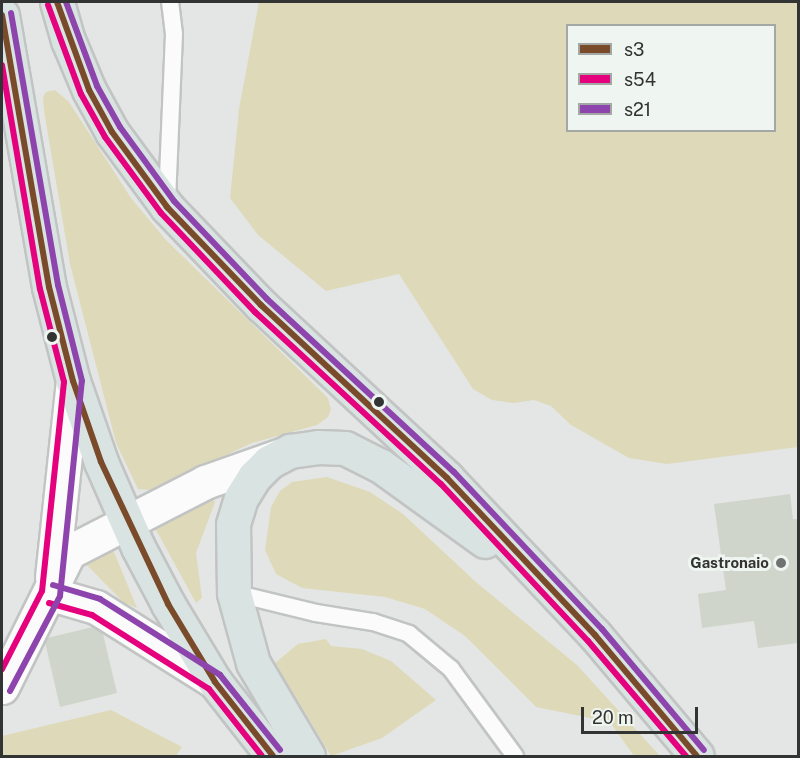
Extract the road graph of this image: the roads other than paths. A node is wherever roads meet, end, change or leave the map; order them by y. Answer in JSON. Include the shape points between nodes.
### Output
{"nodes":[{"id":1,"x":57,"y":2,"type":"edge"},
{"id":2,"x":170,"y":2,"type":"edge"},
{"id":3,"x":2,"y":15,"type":"edge"},
{"id":4,"x":167,"y":207,"type":"junction"},
{"id":5,"x":73,"y":381,"type":"junction"},
{"id":6,"x":279,"y":456,"type":"junction"},
{"id":7,"x":126,"y":521,"type":"junction"},
{"id":8,"x":554,"y":592,"type":"junction"},
{"id":9,"x":234,"y":593,"type":"junction"},
{"id":10,"x":51,"y":594,"type":"junction"},
{"id":11,"x":215,"y":682,"type":"junction"},
{"id":12,"x":2,"y":687,"type":"edge"},
{"id":13,"x":273,"y":756,"type":"edge"},
{"id":14,"x":308,"y":756,"type":"edge"},
{"id":15,"x":515,"y":756,"type":"edge"},
{"id":16,"x":698,"y":756,"type":"edge"}],
"edges":[{"from":1,"to":4,"type":"main road","via":[[89,90],[112,132]]},
{"from":2,"to":4,"type":"lane","via":[[174,34]]},
{"from":3,"to":5,"type":"main road","via":[[42,255]]},
{"from":4,"to":8,"type":"main road","via":[[261,305],[447,478]]},
{"from":5,"to":7,"type":"main road"},
{"from":5,"to":10,"type":"street"},
{"from":6,"to":7,"type":"street","via":[[205,482]]},
{"from":6,"to":8,"type":"main road","via":[[303,448],[331,446],[368,458]]},
{"from":6,"to":9,"type":"main road","via":[[254,477],[237,510],[232,537]]},
{"from":7,"to":10,"type":"street","via":[[69,552]]},
{"from":7,"to":11,"type":"main road","via":[[168,604]]},
{"from":8,"to":16,"type":"main road"},
{"from":9,"to":14,"type":"main road","via":[[253,663]]},
{"from":9,"to":15,"type":"lane","via":[[373,622],[409,634],[451,669]]},
{"from":10,"to":11,"type":"street","via":[[96,608]]},
{"from":10,"to":12,"type":"street"},
{"from":11,"to":13,"type":"main road"}]}
